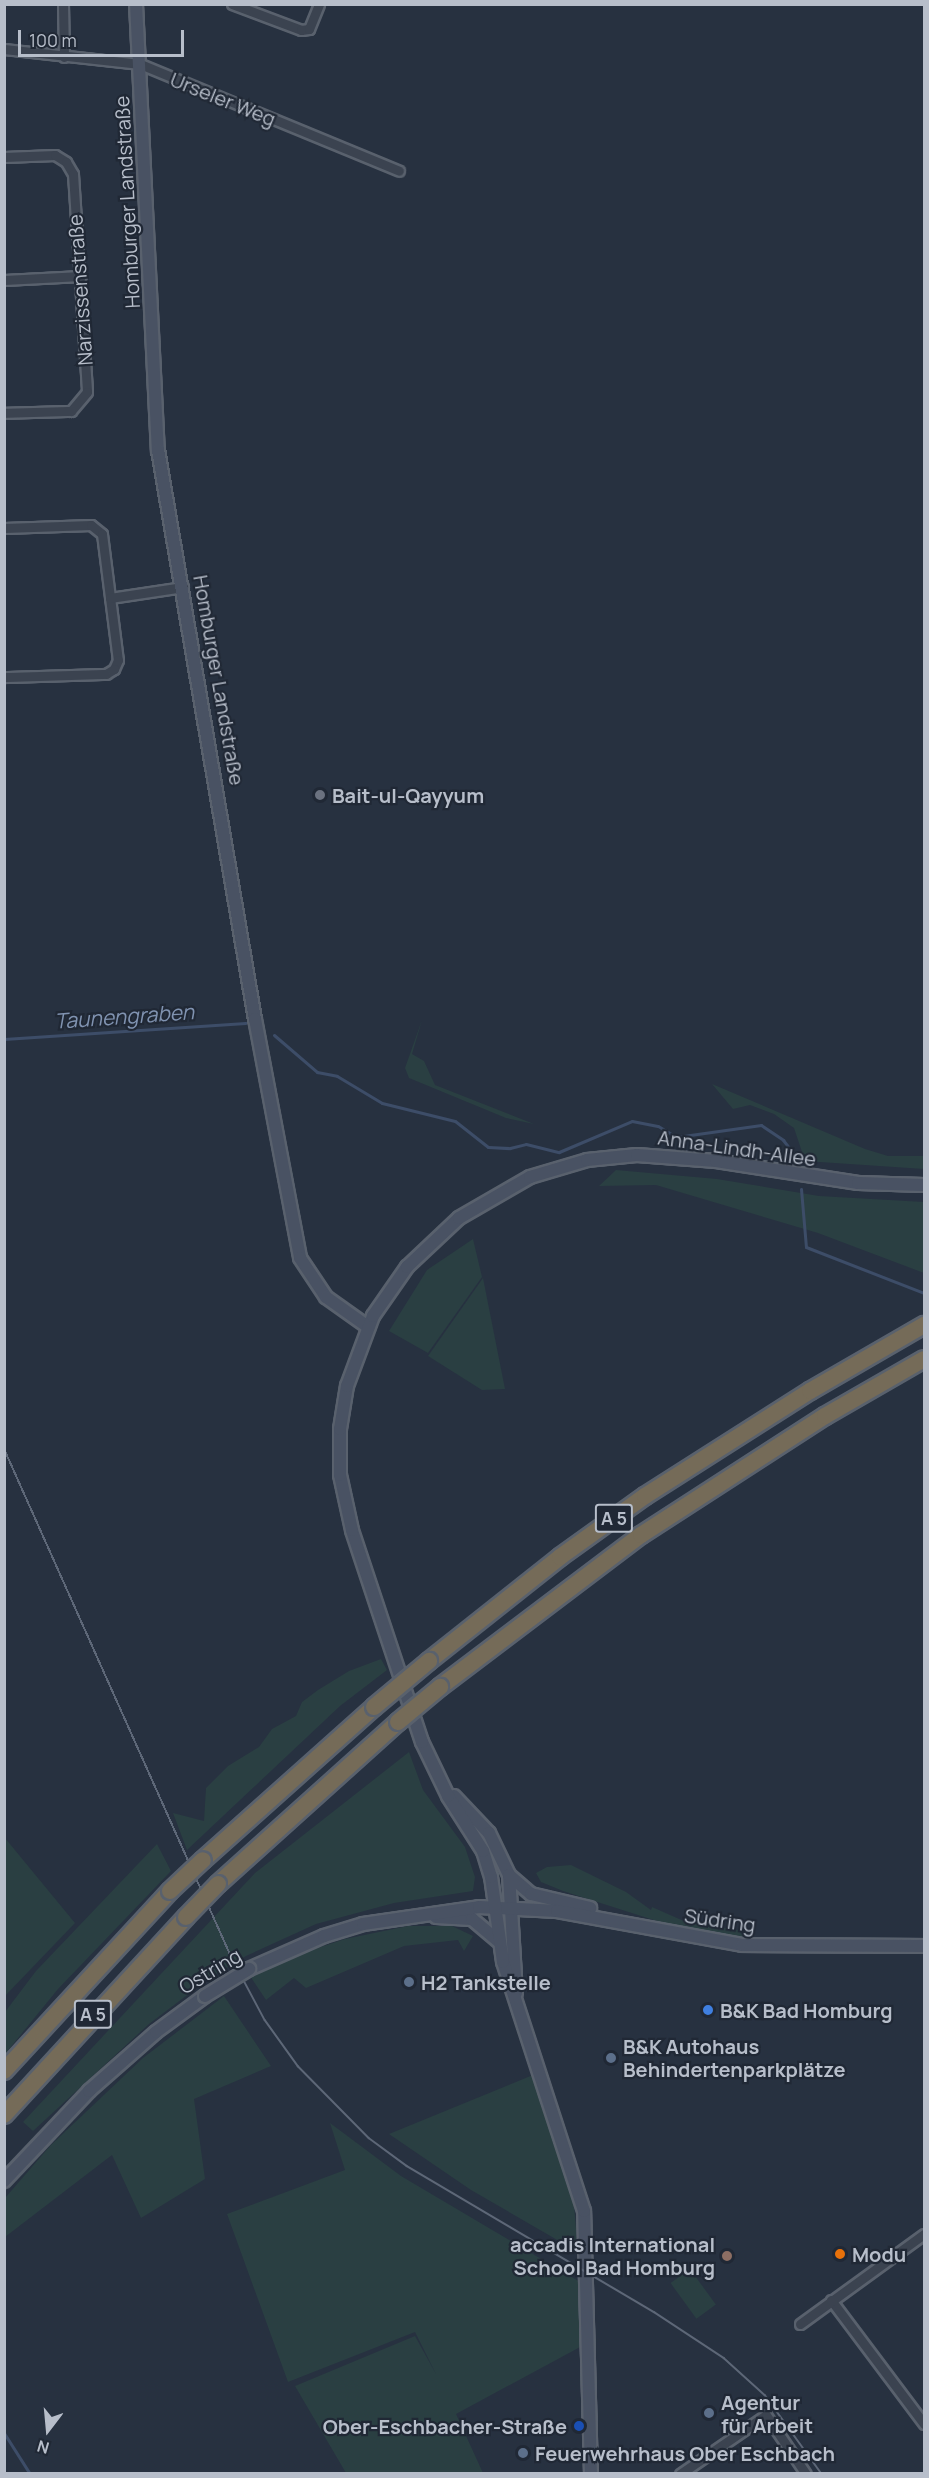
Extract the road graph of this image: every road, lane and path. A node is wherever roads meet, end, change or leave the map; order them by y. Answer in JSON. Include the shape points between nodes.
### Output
{"nodes":[{"id":1,"x":63,"y":4,"type":"edge"},
{"id":2,"x":136,"y":4,"type":"edge"},
{"id":3,"x":232,"y":4,"type":"edge"},
{"id":4,"x":319,"y":4,"type":"edge"},
{"id":5,"x":4,"y":50,"type":"edge"},
{"id":6,"x":64,"y":57,"type":"junction"},
{"id":7,"x":140,"y":64,"type":"junction"},
{"id":8,"x":4,"y":157,"type":"edge"},
{"id":9,"x":399,"y":171,"type":"dead end"},
{"id":10,"x":81,"y":276,"type":"junction"},
{"id":11,"x":4,"y":280,"type":"edge"},
{"id":12,"x":4,"y":413,"type":"edge"},
{"id":13,"x":4,"y":528,"type":"edge"},
{"id":14,"x":183,"y":587,"type":"junction"},
{"id":15,"x":110,"y":598,"type":"junction"},
{"id":16,"x":4,"y":677,"type":"edge"},
{"id":17,"x":924,"y":1185,"type":"edge"},
{"id":18,"x":924,"y":1325,"type":"edge"},
{"id":19,"x":368,"y":1327,"type":"junction"},
{"id":20,"x":924,"y":1359,"type":"edge"},
{"id":21,"x":441,"y":1783,"type":"junction"},
{"id":22,"x":509,"y":1875,"type":"junction"},
{"id":23,"x":496,"y":1906,"type":"junction"},
{"id":24,"x":513,"y":1907,"type":"junction"},
{"id":25,"x":403,"y":1916,"type":"junction"},
{"id":26,"x":636,"y":1925,"type":"junction"},
{"id":27,"x":498,"y":1941,"type":"junction"},
{"id":28,"x":924,"y":1946,"type":"edge"},
{"id":29,"x":516,"y":1998,"type":"junction"},
{"id":30,"x":4,"y":2071,"type":"edge"},
{"id":31,"x":4,"y":2115,"type":"edge"},
{"id":32,"x":4,"y":2181,"type":"edge"},
{"id":33,"x":921,"y":2236,"type":"edge"},
{"id":34,"x":924,"y":2247,"type":"edge"},
{"id":35,"x":831,"y":2300,"type":"junction"},
{"id":36,"x":800,"y":2324,"type":"dead end"},
{"id":37,"x":924,"y":2424,"type":"edge"},
{"id":38,"x":591,"y":2474,"type":"edge"},
{"id":39,"x":680,"y":2474,"type":"edge"},
{"id":40,"x":806,"y":2474,"type":"edge"}],
"edges":[{"from":1,"to":6,"type":"street"},
{"from":2,"to":7,"type":"main road","name":"Homburger Landstraße"},
{"from":3,"to":4,"type":"street","via":[[301,30],[309,29]]},
{"from":5,"to":6,"type":"street","name":"Urseler Weg"},
{"from":6,"to":7,"type":"street","name":"Urseler Weg"},
{"from":7,"to":9,"type":"street","name":"Urseler Weg"},
{"from":7,"to":14,"type":"main road","name":"Homburger Landstraße","via":[[158,450]]},
{"from":8,"to":10,"type":"street","name":"Narzissenstraße","via":[[55,155],[66,162],[73,174]]},
{"from":10,"to":11,"type":"street"},
{"from":10,"to":12,"type":"street","name":"Narzissenstraße","via":[[87,392],[80,405],[71,411]]},
{"from":13,"to":15,"type":"street","via":[[91,525],[102,534]]},
{"from":14,"to":15,"type":"street"},
{"from":14,"to":19,"type":"main road","name":"Homburger Landstraße","via":[[296,1248],[304,1269],[326,1297]]},
{"from":15,"to":16,"type":"street","via":[[118,660],[114,669],[106,674]]},
{"from":17,"to":19,"type":"main road","name":"Anna-Lindh-Allee","via":[[858,1183],[659,1155],[611,1157],[565,1166],[492,1196],[445,1229],[400,1275]]},
{"from":18,"to":30,"type":"highway","number":"A 5","bridge":true,"via":[[810,1390],[645,1496],[560,1557],[429,1661],[170,1891]]},
{"from":19,"to":21,"type":"main road","name":"Anna-Lindh-Allee","via":[[344,1400],[340,1476],[368,1585],[418,1730]]},
{"from":20,"to":31,"type":"highway","number":"A 5","bridge":true,"via":[[825,1416],[641,1535],[440,1687],[218,1884]]},
{"from":21,"to":22,"type":"main road","via":[[479,1820]]},
{"from":21,"to":23,"type":"main road","via":[[483,1851]]},
{"from":22,"to":24,"type":"main road"},
{"from":22,"to":26,"type":"main road","via":[[531,1894],[609,1913]]},
{"from":23,"to":24,"type":"main road","name":"Ostring"},
{"from":23,"to":25,"type":"main road","name":"Ostring"},
{"from":23,"to":27,"type":"main road"},
{"from":24,"to":26,"type":"main road","name":"Südring"},
{"from":24,"to":29,"type":"main road"},
{"from":25,"to":27,"type":"main road","via":[[472,1919]]},
{"from":25,"to":32,"type":"main road","name":"Ostring","bridge":true,"via":[[324,1936],[249,1969],[205,1996],[156,2032],[89,2091]]},
{"from":26,"to":28,"type":"main road","name":"Südring","via":[[742,1945]]},
{"from":27,"to":29,"type":"main road"},
{"from":29,"to":38,"type":"main road","via":[[584,2211]]},
{"from":33,"to":34,"type":"street"},
{"from":33,"to":35,"type":"street"},
{"from":35,"to":36,"type":"street"},
{"from":35,"to":37,"type":"street"},
{"from":39,"to":40,"type":"street","via":[[766,2415]]}]}
